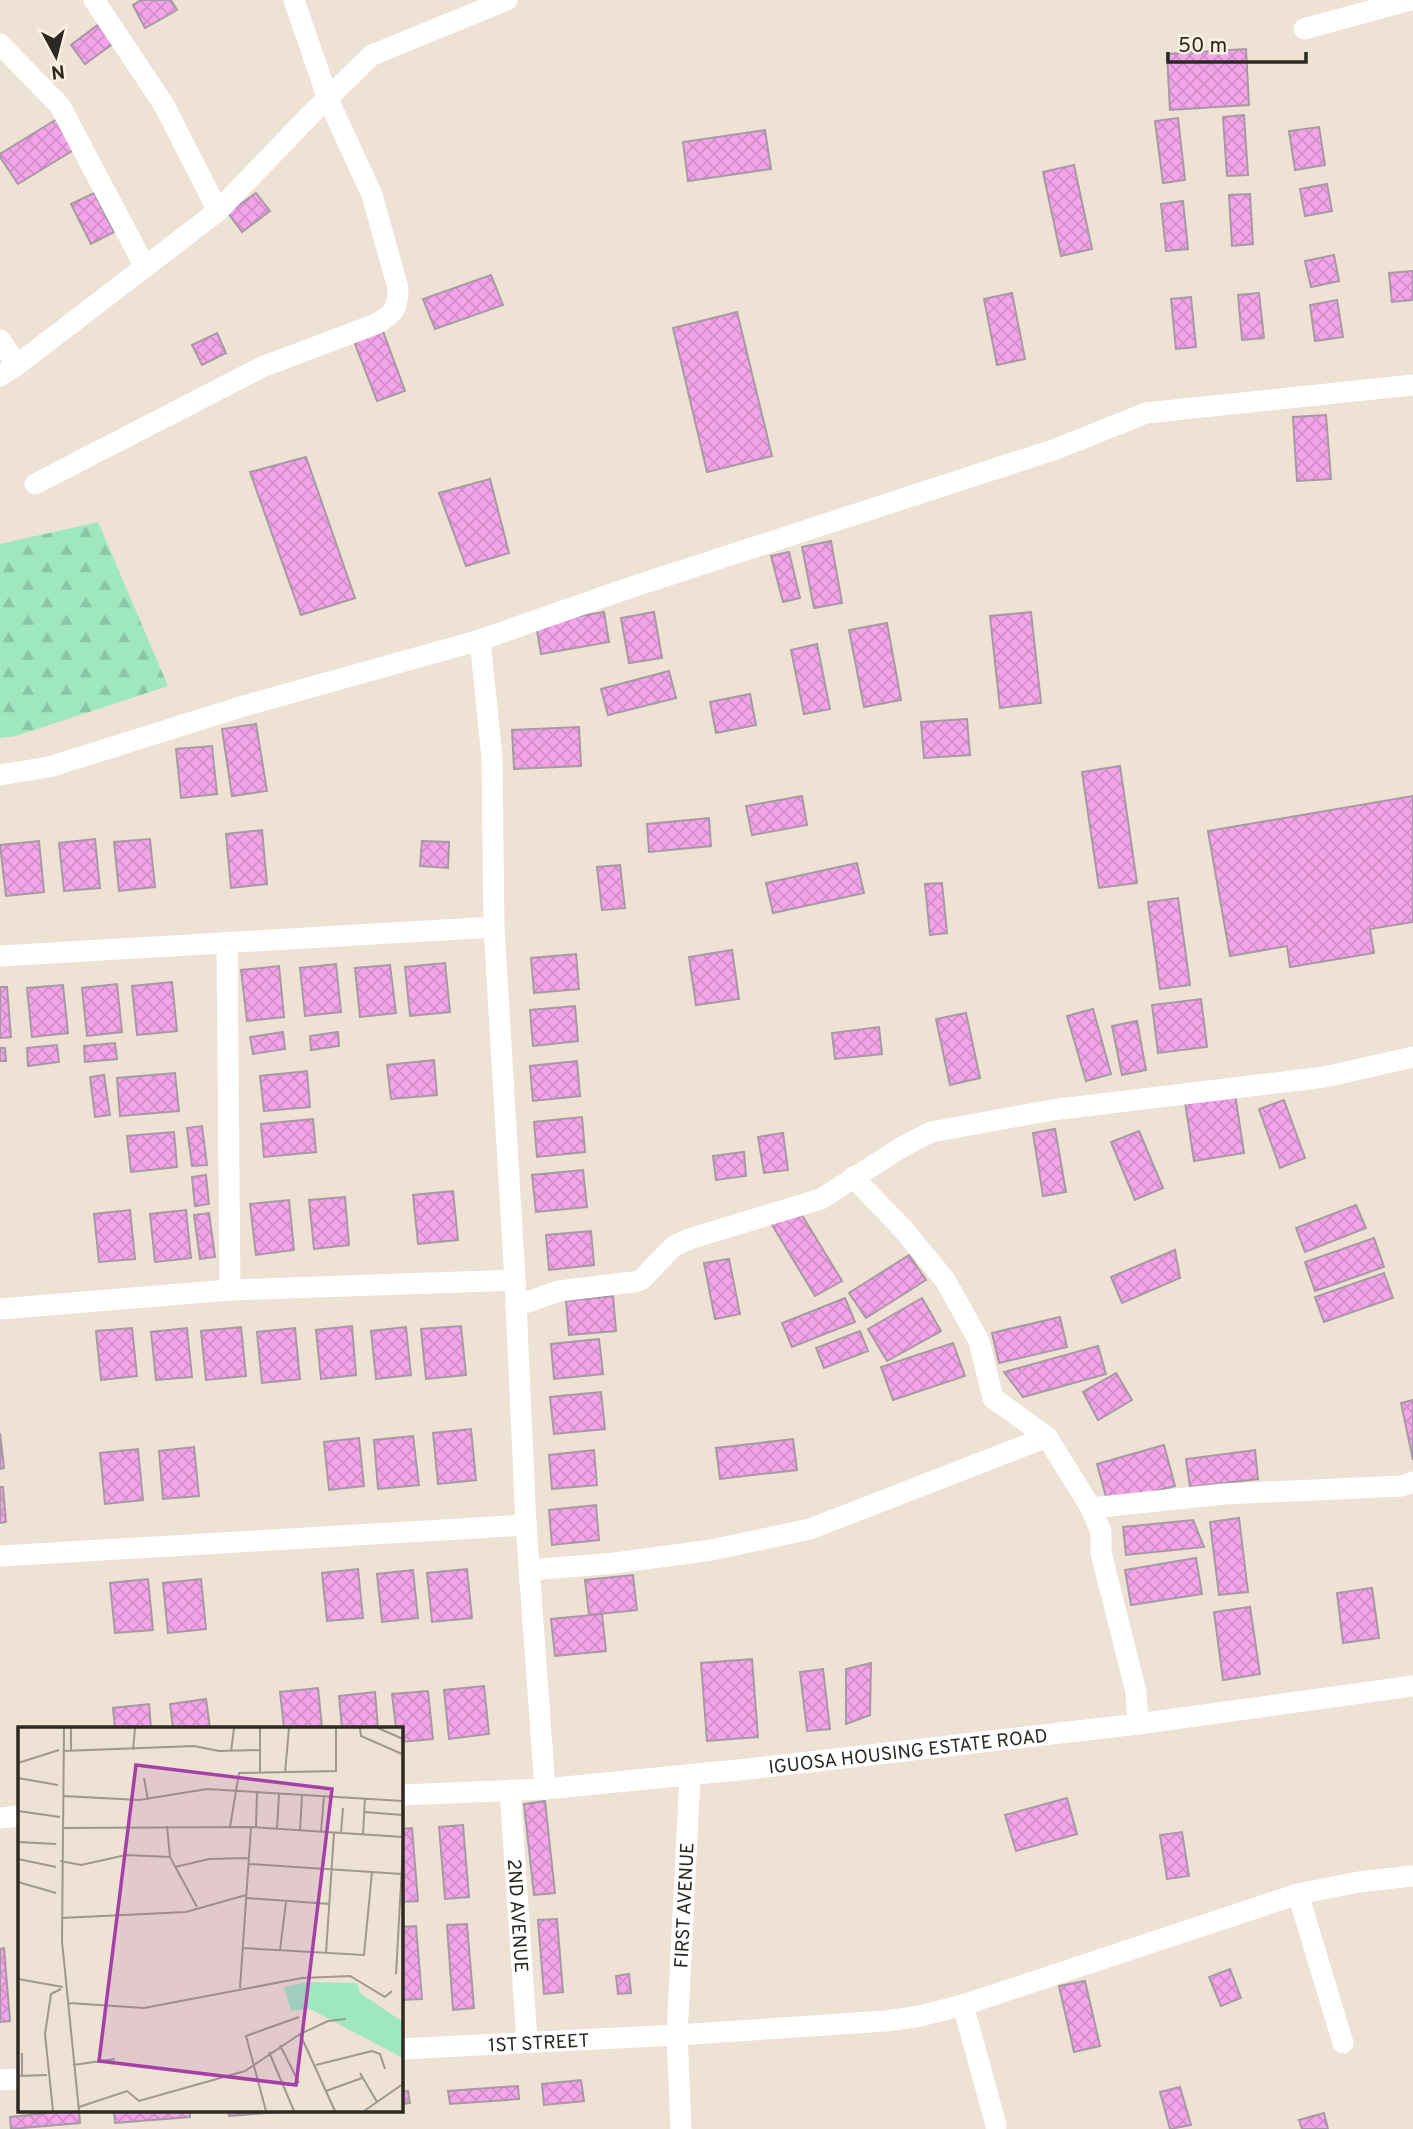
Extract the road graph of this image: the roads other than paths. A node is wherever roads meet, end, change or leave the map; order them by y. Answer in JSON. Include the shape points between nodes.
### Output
{"nodes":[{"id":1,"x":94,"y":0,"type":"edge"},
{"id":2,"x":294,"y":0,"type":"edge"},
{"id":3,"x":507,"y":0,"type":"edge"},
{"id":4,"x":1410,"y":0,"type":"edge"},
{"id":5,"x":1304,"y":29,"type":"dead end"},
{"id":6,"x":0,"y":44,"type":"edge"},
{"id":7,"x":328,"y":99,"type":"junction"},
{"id":8,"x":218,"y":211,"type":"junction"},
{"id":9,"x":145,"y":267,"type":"junction"},
{"id":10,"x":0,"y":340,"type":"edge"},
{"id":11,"x":9,"y":370,"type":"edge"},
{"id":12,"x":1413,"y":385,"type":"edge"},
{"id":13,"x":35,"y":484,"type":"dead end"},
{"id":14,"x":480,"y":640,"type":"junction"},
{"id":15,"x":0,"y":775,"type":"edge"},
{"id":16,"x":494,"y":927,"type":"junction"},
{"id":17,"x":227,"y":942,"type":"junction"},
{"id":18,"x":0,"y":956,"type":"edge"},
{"id":19,"x":1413,"y":1057,"type":"edge"},
{"id":20,"x":853,"y":1177,"type":"junction"},
{"id":21,"x":515,"y":1280,"type":"junction"},
{"id":22,"x":230,"y":1290,"type":"junction"},
{"id":23,"x":516,"y":1306,"type":"junction"},
{"id":24,"x":0,"y":1309,"type":"edge"},
{"id":25,"x":1048,"y":1437,"type":"junction"},
{"id":26,"x":1413,"y":1482,"type":"edge"},
{"id":27,"x":1091,"y":1508,"type":"junction"},
{"id":28,"x":526,"y":1525,"type":"junction"},
{"id":29,"x":0,"y":1556,"type":"edge"},
{"id":30,"x":530,"y":1570,"type":"junction"},
{"id":31,"x":1413,"y":1686,"type":"edge"},
{"id":32,"x":1138,"y":1724,"type":"junction"},
{"id":33,"x":690,"y":1775,"type":"junction"},
{"id":34,"x":545,"y":1789,"type":"junction"},
{"id":35,"x":510,"y":1790,"type":"junction"},
{"id":36,"x":402,"y":1795,"type":"edge"},
{"id":37,"x":18,"y":1816,"type":"edge"},
{"id":38,"x":0,"y":1818,"type":"edge"},
{"id":39,"x":1413,"y":1876,"type":"edge"},
{"id":40,"x":1298,"y":1894,"type":"junction"},
{"id":41,"x":963,"y":2005,"type":"junction"},
{"id":42,"x":677,"y":2035,"type":"junction"},
{"id":43,"x":527,"y":2042,"type":"junction"},
{"id":44,"x":1343,"y":2043,"type":"dead end"},
{"id":45,"x":402,"y":2049,"type":"edge"},
{"id":46,"x":18,"y":2079,"type":"edge"},
{"id":47,"x":0,"y":2080,"type":"edge"},
{"id":48,"x":996,"y":2125,"type":"dead end"},
{"id":49,"x":681,"y":2129,"type":"edge"}],
"edges":[{"from":1,"to":8,"type":"street","via":[[164,105]]},
{"from":2,"to":7,"type":"street"},
{"from":3,"to":7,"type":"street","via":[[372,55]]},
{"from":4,"to":5,"type":"street"},
{"from":6,"to":9,"type":"street","via":[[60,106]]},
{"from":7,"to":8,"type":"street"},
{"from":7,"to":13,"type":"street","via":[[372,195],[398,288],[398,303],[390,316],[262,367]]},
{"from":8,"to":9,"type":"street"},
{"from":9,"to":11,"type":"street"},
{"from":10,"to":11,"type":"street"},
{"from":12,"to":14,"type":"street","via":[[1146,413],[1056,449]]},
{"from":14,"to":15,"type":"street","via":[[247,705],[49,767]]},
{"from":14,"to":16,"type":"street","via":[[492,758]]},
{"from":16,"to":17,"type":"street"},
{"from":16,"to":21,"type":"street"},
{"from":17,"to":18,"type":"street"},
{"from":17,"to":22,"type":"street"},
{"from":19,"to":20,"type":"street","via":[[1325,1077],[1052,1110],[931,1132]]},
{"from":20,"to":23,"type":"street","via":[[821,1199],[674,1246],[640,1280],[559,1291]]},
{"from":20,"to":25,"type":"street","via":[[945,1280],[979,1341],[993,1398]]},
{"from":21,"to":22,"type":"street"},
{"from":21,"to":23,"type":"street"},
{"from":22,"to":24,"type":"street"},
{"from":23,"to":28,"type":"street"},
{"from":25,"to":27,"type":"street"},
{"from":25,"to":30,"type":"street","via":[[810,1529],[712,1550]]},
{"from":26,"to":27,"type":"street"},
{"from":27,"to":32,"type":"street","via":[[1101,1532],[1101,1553],[1136,1692]]},
{"from":28,"to":29,"type":"street"},
{"from":28,"to":30,"type":"street"},
{"from":30,"to":34,"type":"street"},
{"from":31,"to":32,"type":"street","name":"IGUOSA HOUSING ESTATE ROAD"},
{"from":32,"to":33,"type":"street","name":"IGUOSA HOUSING ESTATE ROAD"},
{"from":33,"to":34,"type":"street","name":"IGUOSA HOUSING ESTATE ROAD"},
{"from":33,"to":42,"type":"street","name":"FIRST AVENUE"},
{"from":34,"to":35,"type":"street","name":"IGUOSA HOUSING ESTATE ROAD"},
{"from":35,"to":36,"type":"street","name":"IGUOSA HOUSING ESTATE ROAD"},
{"from":35,"to":43,"type":"street","name":"2ND AVENUE"},
{"from":37,"to":38,"type":"street"},
{"from":39,"to":40,"type":"street","name":"1ST STREET"},
{"from":40,"to":41,"type":"street","name":"1ST STREET"},
{"from":40,"to":44,"type":"street"},
{"from":41,"to":42,"type":"street","name":"1ST STREET","via":[[886,2021]]},
{"from":41,"to":48,"type":"street"},
{"from":42,"to":43,"type":"street","name":"1ST STREET"},
{"from":42,"to":49,"type":"street","name":"FIRST AVENUE"},
{"from":43,"to":45,"type":"street","name":"1ST STREET"},
{"from":46,"to":47,"type":"street"}]}
